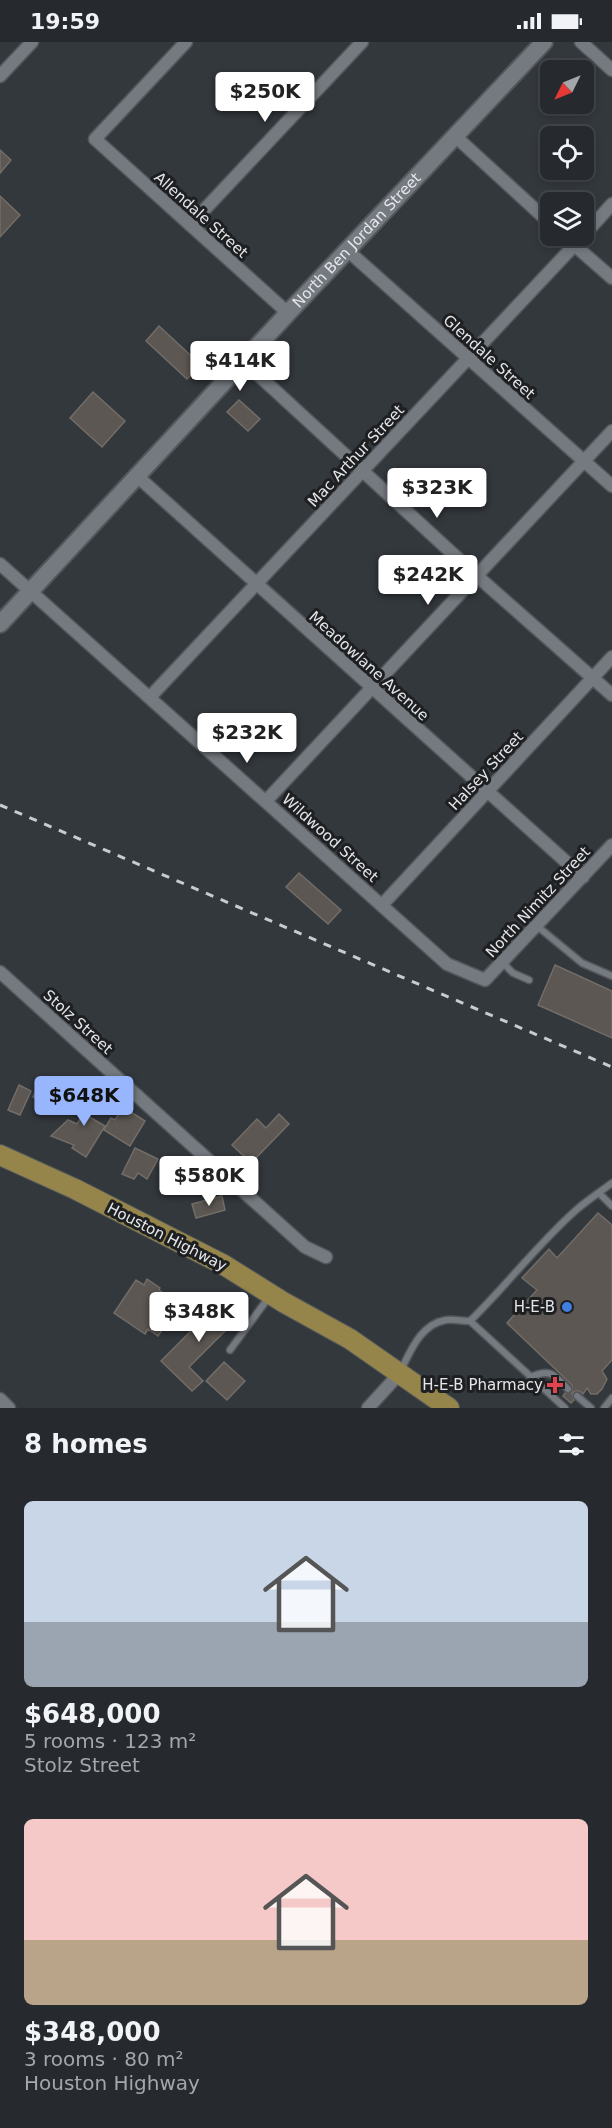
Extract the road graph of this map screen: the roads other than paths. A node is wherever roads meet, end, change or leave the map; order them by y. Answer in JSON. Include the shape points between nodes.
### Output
{"nodes":[{"id":1,"x":32,"y":42,"type":"edge"},
{"id":2,"x":186,"y":42,"type":"edge"},
{"id":3,"x":362,"y":42,"type":"edge"},
{"id":4,"x":544,"y":42,"type":"edge"},
{"id":5,"x":580,"y":42,"type":"edge"},
{"id":6,"x":612,"y":70,"type":"edge"},
{"id":7,"x":0,"y":76,"type":"edge"},
{"id":8,"x":455,"y":136,"type":"junction"},
{"id":9,"x":612,"y":204,"type":"edge"},
{"id":10,"x":540,"y":214,"type":"edge"},
{"id":11,"x":594,"y":223,"type":"edge"},
{"id":12,"x":190,"y":225,"type":"junction"},
{"id":13,"x":573,"y":246,"type":"edge"},
{"id":14,"x":586,"y":246,"type":"edge"},
{"id":15,"x":347,"y":250,"type":"junction"},
{"id":16,"x":612,"y":278,"type":"edge"},
{"id":17,"x":288,"y":313,"type":"junction"},
{"id":18,"x":468,"y":358,"type":"junction"},
{"id":19,"x":244,"y":362,"type":"junction"},
{"id":20,"x":612,"y":431,"type":"edge"},
{"id":21,"x":584,"y":461,"type":"junction"},
{"id":22,"x":362,"y":471,"type":"junction"},
{"id":23,"x":137,"y":476,"type":"junction"},
{"id":24,"x":612,"y":486,"type":"edge"},
{"id":25,"x":0,"y":564,"type":"edge"},
{"id":26,"x":477,"y":576,"type":"junction"},
{"id":27,"x":257,"y":585,"type":"junction"},
{"id":28,"x":31,"y":591,"type":"junction"},
{"id":29,"x":0,"y":624,"type":"edge"},
{"id":30,"x":612,"y":657,"type":"edge"},
{"id":31,"x":592,"y":678,"type":"junction"},
{"id":32,"x":371,"y":688,"type":"junction"},
{"id":33,"x":612,"y":695,"type":"edge"},
{"id":34,"x":150,"y":697,"type":"junction"},
{"id":35,"x":489,"y":791,"type":"junction"},
{"id":36,"x":266,"y":801,"type":"junction"},
{"id":37,"x":612,"y":845,"type":"edge"},
{"id":38,"x":583,"y":877,"type":"junction"},
{"id":39,"x":382,"y":905,"type":"junction"},
{"id":40,"x":537,"y":926,"type":"junction"},
{"id":41,"x":502,"y":962,"type":"junction"},
{"id":42,"x":0,"y":972,"type":"edge"},
{"id":43,"x":612,"y":976,"type":"edge"},
{"id":44,"x":485,"y":980,"type":"joint"},
{"id":45,"x":529,"y":980,"type":"dead end"},
{"id":46,"x":0,"y":1155,"type":"edge"},
{"id":47,"x":612,"y":1183,"type":"edge"},
{"id":48,"x":599,"y":1193,"type":"junction"},
{"id":49,"x":612,"y":1206,"type":"edge"},
{"id":50,"x":326,"y":1257,"type":"dead end"},
{"id":51,"x":271,"y":1294,"type":"junction"},
{"id":52,"x":470,"y":1321,"type":"junction"},
{"id":53,"x":230,"y":1350,"type":"dead end"},
{"id":54,"x":399,"y":1374,"type":"junction"},
{"id":55,"x":531,"y":1377,"type":"junction"},
{"id":56,"x":568,"y":1389,"type":"dead end"},
{"id":57,"x":577,"y":1396,"type":"dead end"},
{"id":58,"x":0,"y":1399,"type":"edge"},
{"id":59,"x":9,"y":1408,"type":"edge"},
{"id":60,"x":368,"y":1408,"type":"edge"},
{"id":61,"x":449,"y":1408,"type":"edge"},
{"id":62,"x":565,"y":1408,"type":"edge"},
{"id":63,"x":591,"y":1408,"type":"edge"}],
"edges":[{"from":1,"to":7,"type":"street"},
{"from":2,"to":12,"type":"street","name":"Allendale Street","via":[[95,139]]},
{"from":3,"to":12,"type":"street"},
{"from":4,"to":8,"type":"street","name":"North Ben Jordan Street"},
{"from":5,"to":6,"type":"street"},
{"from":8,"to":10,"type":"street"},
{"from":8,"to":15,"type":"street","name":"North Ben Jordan Street"},
{"from":9,"to":11,"type":"street","name":"Mac Arthur Street"},
{"from":12,"to":17,"type":"street","name":"Allendale Street"},
{"from":13,"to":18,"type":"street","name":"Mac Arthur Street"},
{"from":14,"to":16,"type":"street"},
{"from":15,"to":17,"type":"street","name":"North Ben Jordan Street"},
{"from":15,"to":18,"type":"street","name":"Glendale Street"},
{"from":17,"to":19,"type":"street","name":"North Ben Jordan Street"},
{"from":18,"to":21,"type":"street","name":"Glendale Street"},
{"from":18,"to":22,"type":"street","name":"Mac Arthur Street"},
{"from":19,"to":22,"type":"street"},
{"from":19,"to":23,"type":"street","name":"North Ben Jordan Street"},
{"from":20,"to":21,"type":"street"},
{"from":21,"to":24,"type":"street","name":"Glendale Street"},
{"from":21,"to":26,"type":"street"},
{"from":22,"to":26,"type":"street"},
{"from":22,"to":27,"type":"street","name":"Mac Arthur Street"},
{"from":23,"to":27,"type":"street","name":"Meadowlane Avenue"},
{"from":23,"to":28,"type":"street","name":"North Ben Jordan Street"},
{"from":25,"to":28,"type":"street","name":"Wildwood Street"},
{"from":26,"to":31,"type":"street"},
{"from":26,"to":32,"type":"street"},
{"from":27,"to":32,"type":"street","name":"Meadowlane Avenue"},
{"from":27,"to":34,"type":"street","name":"Mac Arthur Street"},
{"from":28,"to":29,"type":"street","name":"North Ben Jordan Street"},
{"from":28,"to":34,"type":"street","name":"Wildwood Street"},
{"from":30,"to":31,"type":"street","name":"Halsey Street"},
{"from":31,"to":33,"type":"street"},
{"from":31,"to":35,"type":"street","name":"Halsey Street"},
{"from":32,"to":35,"type":"street","name":"Meadowlane Avenue"},
{"from":32,"to":36,"type":"street"},
{"from":34,"to":36,"type":"street","name":"Wildwood Street"},
{"from":35,"to":38,"type":"street","name":"Meadowlane Avenue"},
{"from":35,"to":39,"type":"street","name":"Halsey Street"},
{"from":36,"to":39,"type":"street","name":"Wildwood Street"},
{"from":37,"to":38,"type":"street","name":"North Nimitz Street"},
{"from":38,"to":40,"type":"street","name":"North Nimitz Street"},
{"from":39,"to":44,"type":"street","name":"Wildwood Street","via":[[447,964]]},
{"from":40,"to":41,"type":"street","name":"North Nimitz Street"},
{"from":40,"to":43,"type":"lane","via":[[582,963]]},
{"from":41,"to":44,"type":"street","name":"North Nimitz Street"},
{"from":41,"to":45,"type":"lane","via":[[513,973]]},
{"from":42,"to":50,"type":"street","name":"Stolz Street","via":[[305,1247]]},
{"from":46,"to":51,"type":"main road","name":"Houston Highway","via":[[213,1259]]},
{"from":47,"to":48,"type":"lane"},
{"from":48,"to":49,"type":"lane"},
{"from":48,"to":52,"type":"lane","via":[[568,1218]]},
{"from":51,"to":53,"type":"lane"},
{"from":51,"to":54,"type":"main road","name":"Houston Highway","via":[[350,1339]]},
{"from":52,"to":54,"type":"lane","via":[[447,1320],[429,1325]]},
{"from":52,"to":55,"type":"lane"},
{"from":54,"to":60,"type":"street"},
{"from":54,"to":61,"type":"main road","name":"Houston Highway"},
{"from":55,"to":56,"type":"lane","via":[[542,1371],[552,1373]]},
{"from":55,"to":62,"type":"lane"},
{"from":57,"to":63,"type":"lane"},
{"from":58,"to":59,"type":"street"}]}
